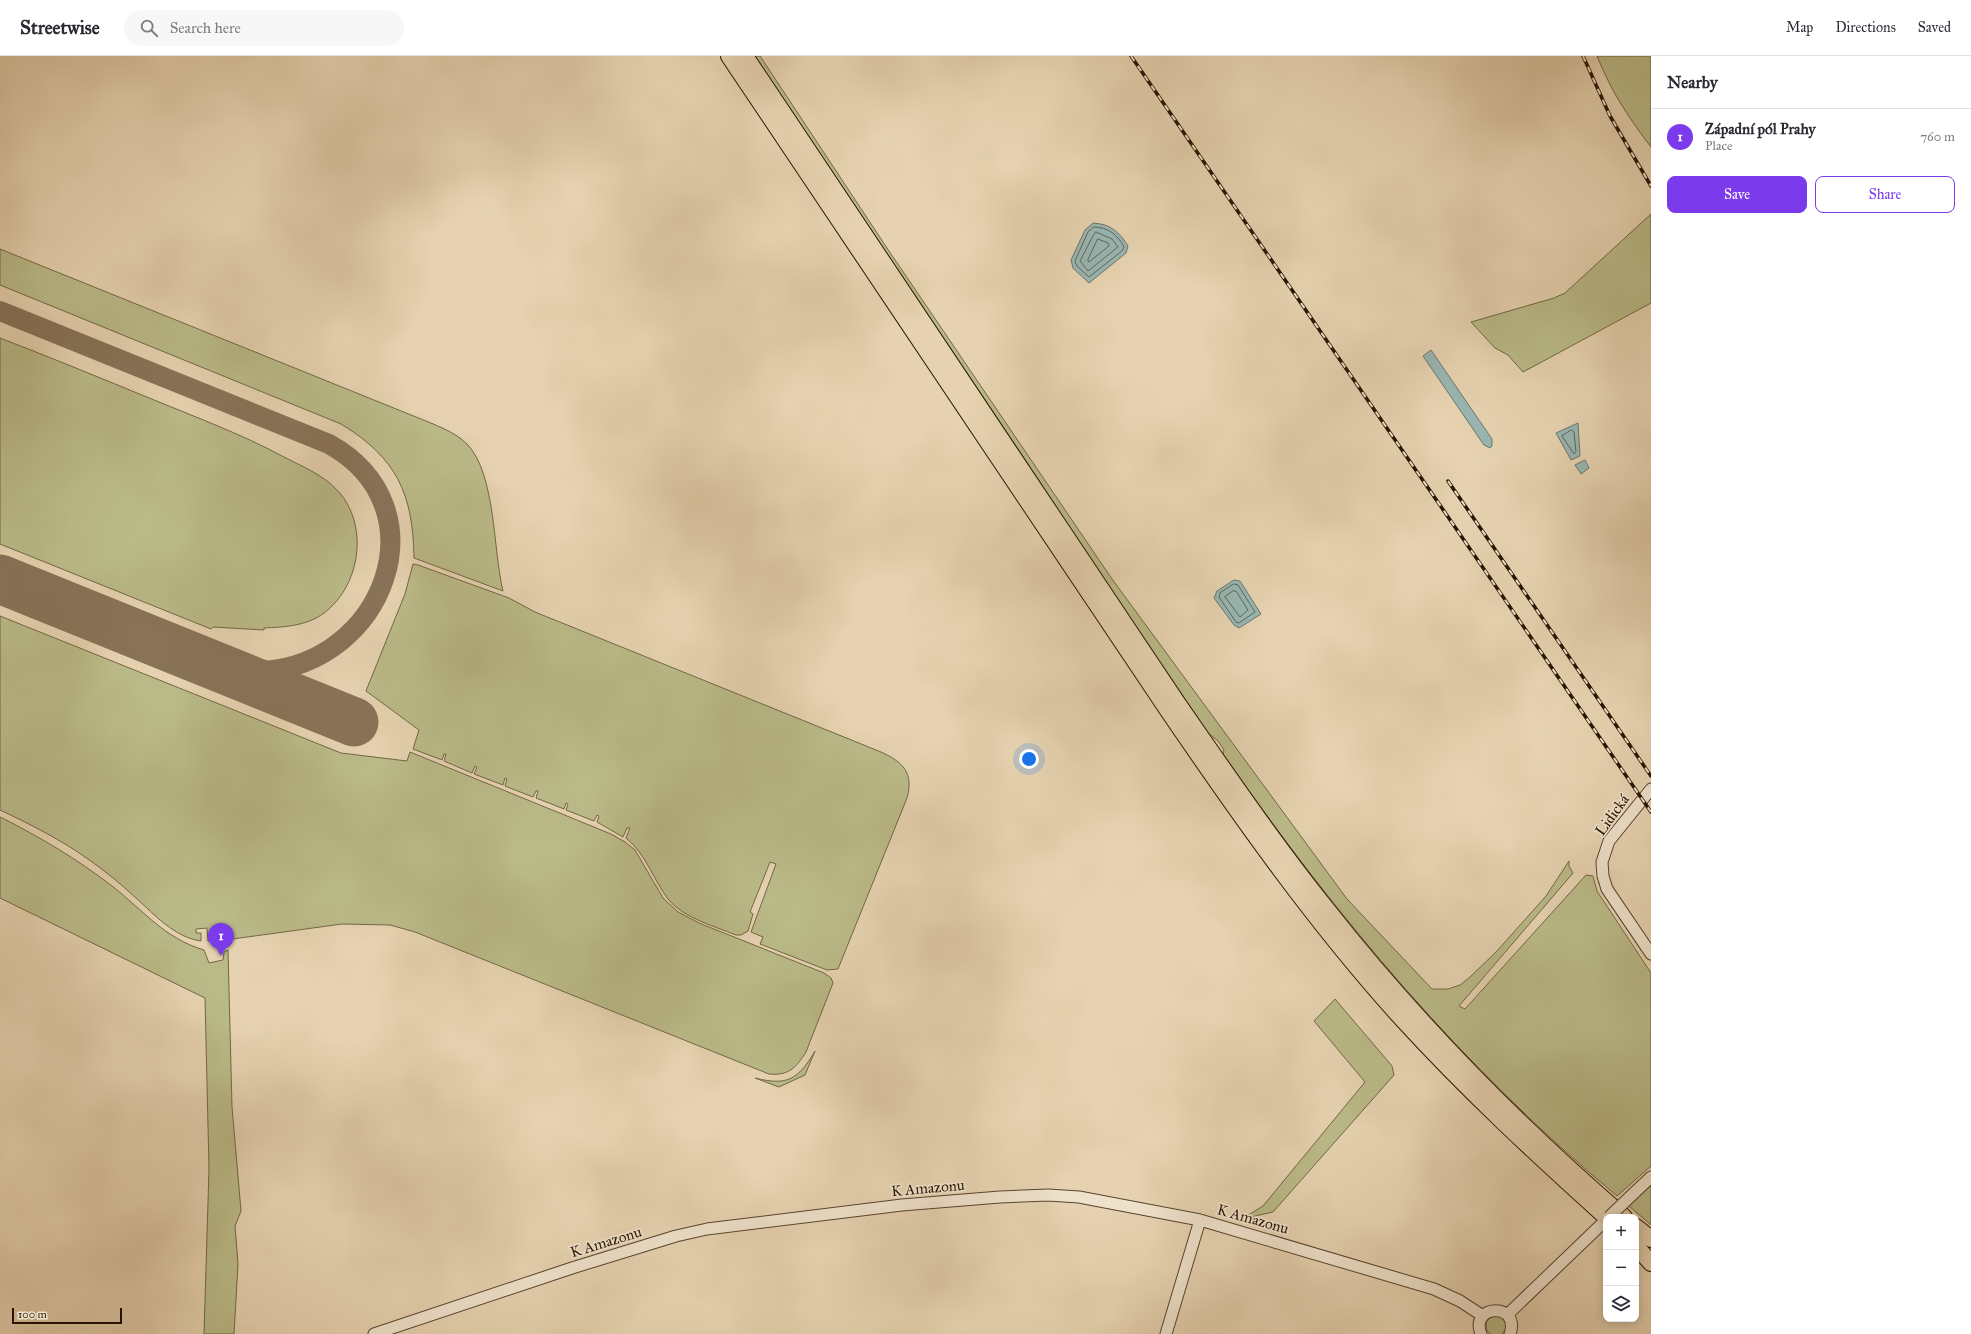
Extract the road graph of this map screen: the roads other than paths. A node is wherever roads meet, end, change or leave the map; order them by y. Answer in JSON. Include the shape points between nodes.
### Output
{"nodes":[{"id":1,"x":729,"y":56,"type":"edge"},
{"id":2,"x":745,"y":56,"type":"edge"},
{"id":3,"x":1651,"y":789,"type":"edge"},
{"id":4,"x":1651,"y":954,"type":"edge"},
{"id":5,"x":1651,"y":1177,"type":"edge"},
{"id":6,"x":1607,"y":1214,"type":"edge"},
{"id":7,"x":1603,"y":1219,"type":"edge"},
{"id":8,"x":1200,"y":1220,"type":"junction"},
{"id":9,"x":1639,"y":1224,"type":"edge"},
{"id":10,"x":1639,"y":1229,"type":"edge"},
{"id":11,"x":1651,"y":1233,"type":"edge"},
{"id":12,"x":1651,"y":1239,"type":"edge"},
{"id":13,"x":1639,"y":1245,"type":"edge"},
{"id":14,"x":1639,"y":1250,"type":"edge"},
{"id":15,"x":1651,"y":1255,"type":"edge"},
{"id":16,"x":1651,"y":1264,"type":"edge"},
{"id":17,"x":1507,"y":1315,"type":"junction"},
{"id":18,"x":1483,"y":1316,"type":"junction"},
{"id":19,"x":374,"y":1334,"type":"edge"},
{"id":20,"x":1166,"y":1334,"type":"edge"},
{"id":21,"x":1481,"y":1334,"type":"edge"},
{"id":22,"x":1510,"y":1334,"type":"edge"}],
"edges":[{"from":1,"to":6,"type":"highway","via":[[1173,718],[1286,877],[1343,950],[1403,1020],[1486,1107],[1542,1160]]},
{"from":2,"to":6,"type":"highway","via":[[1178,704],[1296,870],[1353,942],[1419,1018]]},
{"from":3,"to":4,"type":"street","name":"Lidická","via":[[1609,841],[1602,862],[1603,876],[1608,889]]},
{"from":5,"to":6,"type":"street","bridge":true},
{"from":7,"to":17,"type":"street","via":[[1589,1236]]},
{"from":8,"to":18,"type":"street","name":"K Amazonu","via":[[1434,1289],[1460,1301]]},
{"from":8,"to":19,"type":"street","name":"K Amazonu","via":[[1080,1198],[1048,1195],[902,1205],[707,1229],[572,1268]]},
{"from":8,"to":20,"type":"street"},
{"from":9,"to":11,"type":"highway"},
{"from":10,"to":12,"type":"highway"},
{"from":13,"to":15,"type":"highway"},
{"from":14,"to":16,"type":"highway"},
{"from":17,"to":18,"type":"street","via":[[1498,1310]]},
{"from":17,"to":22,"type":"street","via":[[1512,1324]]},
{"from":18,"to":21,"type":"street","via":[[1480,1324]]}]}
